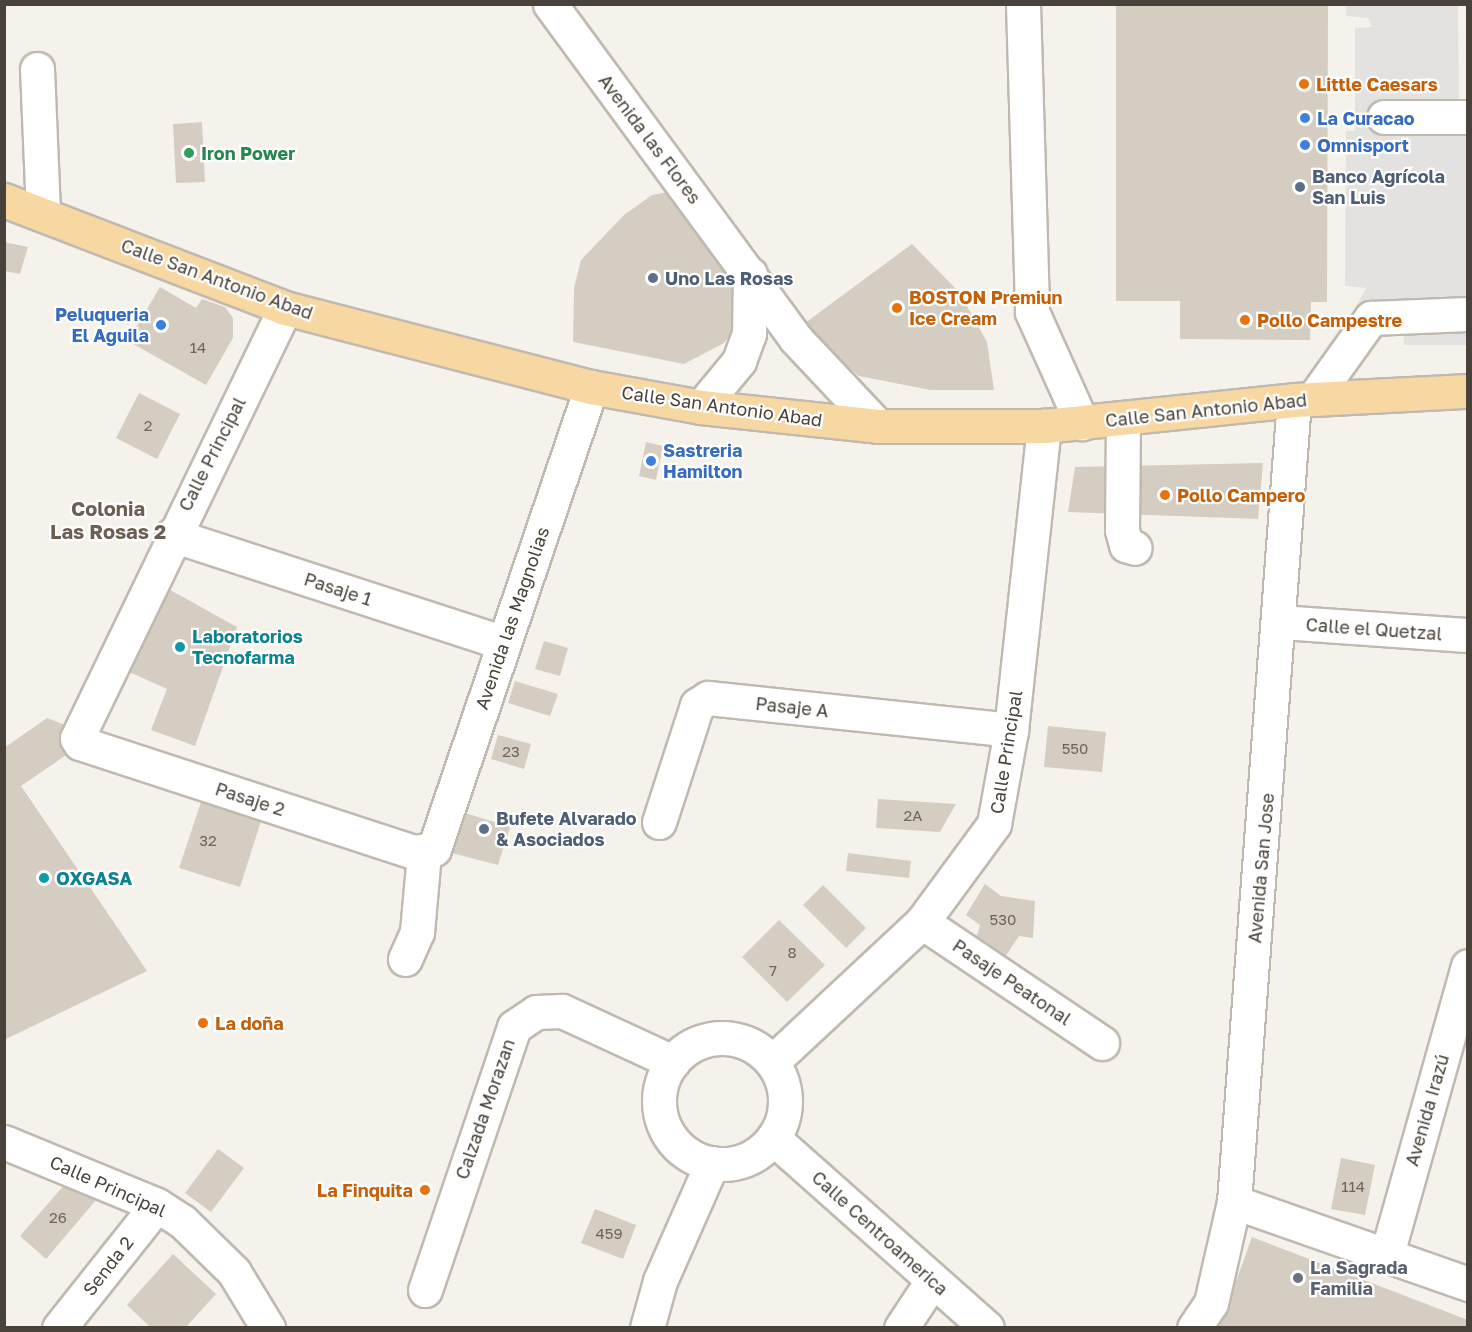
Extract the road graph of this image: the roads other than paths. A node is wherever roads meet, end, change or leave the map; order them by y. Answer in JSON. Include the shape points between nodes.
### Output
{"nodes":[{"id":1,"x":550,"y":4,"type":"edge"},
{"id":2,"x":1023,"y":4,"type":"edge"},
{"id":3,"x":37,"y":69,"type":"dead end"},
{"id":4,"x":1384,"y":117,"type":"dead end"},
{"id":5,"x":1467,"y":117,"type":"edge"},
{"id":6,"x":4,"y":200,"type":"edge"},
{"id":7,"x":43,"y":214,"type":"junction"},
{"id":8,"x":750,"y":274,"type":"junction"},
{"id":9,"x":285,"y":308,"type":"junction"},
{"id":10,"x":1467,"y":314,"type":"edge"},
{"id":11,"x":591,"y":387,"type":"junction"},
{"id":12,"x":1467,"y":391,"type":"edge"},
{"id":13,"x":1304,"y":399,"type":"junction"},
{"id":14,"x":701,"y":406,"type":"junction"},
{"id":15,"x":1103,"y":420,"type":"junction"},
{"id":16,"x":878,"y":426,"type":"junction"},
{"id":17,"x":1044,"y":426,"type":"junction"},
{"id":18,"x":1106,"y":497,"type":"dead end"},
{"id":19,"x":172,"y":535,"type":"junction"},
{"id":20,"x":1135,"y":548,"type":"dead end"},
{"id":21,"x":1281,"y":622,"type":"junction"},
{"id":22,"x":1467,"y":635,"type":"edge"},
{"id":23,"x":504,"y":643,"type":"junction"},
{"id":24,"x":78,"y":730,"type":"joint"},
{"id":25,"x":1011,"y":730,"type":"junction"},
{"id":26,"x":659,"y":822,"type":"dead end"},
{"id":27,"x":429,"y":851,"type":"junction"},
{"id":28,"x":922,"y":922,"type":"junction"},
{"id":29,"x":405,"y":959,"type":"dead end"},
{"id":30,"x":1467,"y":966,"type":"edge"},
{"id":31,"x":1102,"y":1043,"type":"dead end"},
{"id":32,"x":673,"y":1062,"type":"junction"},
{"id":33,"x":772,"y":1062,"type":"junction"},
{"id":34,"x":773,"y":1138,"type":"junction"},
{"id":35,"x":4,"y":1142,"type":"edge"},
{"id":36,"x":712,"y":1163,"type":"junction"},
{"id":37,"x":1234,"y":1202,"type":"junction"},
{"id":38,"x":157,"y":1205,"type":"junction"},
{"id":39,"x":1387,"y":1254,"type":"junction"},
{"id":40,"x":932,"y":1281,"type":"junction"},
{"id":41,"x":1467,"y":1284,"type":"edge"},
{"id":42,"x":424,"y":1290,"type":"dead end"},
{"id":43,"x":60,"y":1328,"type":"edge"},
{"id":44,"x":268,"y":1328,"type":"edge"},
{"id":45,"x":647,"y":1328,"type":"edge"},
{"id":46,"x":901,"y":1328,"type":"edge"},
{"id":47,"x":987,"y":1328,"type":"edge"},
{"id":48,"x":1194,"y":1328,"type":"edge"}],
"edges":[{"from":1,"to":8,"type":"street","name":"Avenida las Flores"},
{"from":2,"to":15,"type":"street","via":[[1032,312]]},
{"from":3,"to":7,"type":"street"},
{"from":4,"to":5,"type":"street"},
{"from":6,"to":7,"type":"main road","name":"Calle San Antonio Abad"},
{"from":7,"to":9,"type":"main road","name":"Calle San Antonio Abad"},
{"from":8,"to":14,"type":"street","via":[[753,304],[746,343],[722,386]]},
{"from":8,"to":16,"type":"street","name":"Avenida las Flores","via":[[828,378]]},
{"from":9,"to":11,"type":"main road","name":"Calle San Antonio Abad"},
{"from":9,"to":19,"type":"street","name":"Calle Principal"},
{"from":10,"to":13,"type":"street","via":[[1371,318]]},
{"from":11,"to":14,"type":"main road","name":"Calle San Antonio Abad"},
{"from":11,"to":23,"type":"street","name":"Avenida las Magnolias"},
{"from":12,"to":13,"type":"main road","name":"Calle San Antonio Abad"},
{"from":13,"to":15,"type":"main road","name":"Calle San Antonio Abad"},
{"from":13,"to":21,"type":"street","name":"Avenida San Jose"},
{"from":14,"to":16,"type":"main road","name":"Calle San Antonio Abad"},
{"from":15,"to":17,"type":"main road","name":"Calle San Antonio Abad"},
{"from":15,"to":18,"type":"street"},
{"from":15,"to":20,"type":"street","via":[[1122,530],[1126,544]]},
{"from":16,"to":17,"type":"main road","name":"Calle San Antonio Abad"},
{"from":17,"to":25,"type":"street","name":"Calle Principal","via":[[1044,552]]},
{"from":19,"to":23,"type":"street","name":"Pasaje 1"},
{"from":19,"to":24,"type":"street","name":"Calle Principal"},
{"from":21,"to":22,"type":"street","name":"Calle el Quetzal"},
{"from":21,"to":37,"type":"street","name":"Avenida San Jose"},
{"from":23,"to":27,"type":"street","name":"Avenida las Magnolias"},
{"from":24,"to":27,"type":"street","name":"Pasaje 2","via":[[80,743]]},
{"from":25,"to":26,"type":"street","name":"Pasaje A","via":[[708,698],[697,705]]},
{"from":25,"to":28,"type":"street","name":"Calle Principal","via":[[994,824]]},
{"from":27,"to":29,"type":"street","name":"Avenida las Magnolias","via":[[417,932]]},
{"from":28,"to":31,"type":"street","name":"Pasaje Peatonal"},
{"from":28,"to":33,"type":"street","name":"Calle Principal"},
{"from":30,"to":39,"type":"street","name":"Avenida Irazú"},
{"from":32,"to":33,"type":"street","via":[[686,1049],[715,1038],[747,1043]]},
{"from":32,"to":36,"type":"street","via":[[659,1100],[666,1129],[685,1151]]},
{"from":32,"to":42,"type":"street","name":"Calzada Morazan","via":[[562,1011],[536,1012],[514,1027]]},
{"from":33,"to":34,"type":"street","via":[[785,1100]]},
{"from":34,"to":36,"type":"street","via":[[740,1161]]},
{"from":34,"to":40,"type":"street","name":"Calle Centroamerica"},
{"from":35,"to":38,"type":"street","name":"Calle Principal"},
{"from":36,"to":45,"type":"street","via":[[660,1281]]},
{"from":37,"to":39,"type":"street"},
{"from":37,"to":48,"type":"street","name":"Avenida San Jose","via":[[1210,1303]]},
{"from":38,"to":43,"type":"street","name":"Senda 2"},
{"from":38,"to":44,"type":"street","name":"Calle Principal","via":[[200,1235],[234,1272]]},
{"from":39,"to":41,"type":"street"},
{"from":40,"to":46,"type":"street"},
{"from":40,"to":47,"type":"street","name":"Calle Centroamerica"}]}
